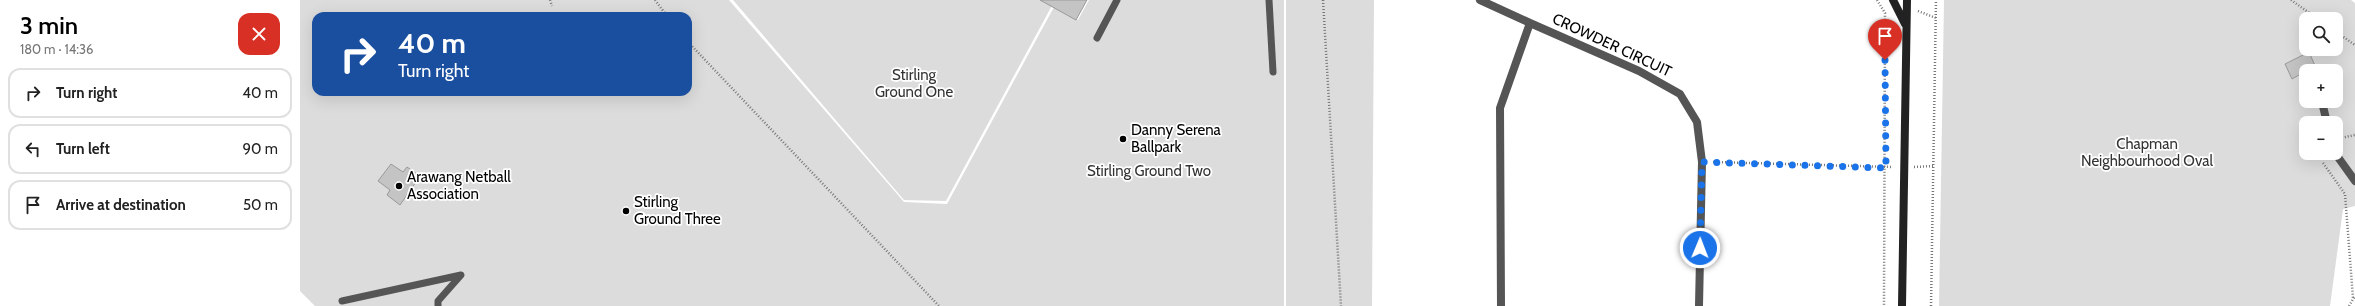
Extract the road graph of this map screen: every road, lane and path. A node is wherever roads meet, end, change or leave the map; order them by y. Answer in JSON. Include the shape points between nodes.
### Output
{"nodes":[{"id":1,"x":550,"y":0,"type":"edge"},
{"id":2,"x":655,"y":0,"type":"edge"},
{"id":3,"x":1118,"y":0,"type":"edge"},
{"id":4,"x":1269,"y":0,"type":"edge"},
{"id":5,"x":1323,"y":0,"type":"edge"},
{"id":6,"x":1480,"y":0,"type":"edge"},
{"id":7,"x":1877,"y":0,"type":"edge"},
{"id":8,"x":1893,"y":0,"type":"edge"},
{"id":9,"x":1907,"y":0,"type":"edge"},
{"id":10,"x":1936,"y":0,"type":"edge"},
{"id":11,"x":2291,"y":0,"type":"edge"},
{"id":12,"x":552,"y":6,"type":"dead end"},
{"id":13,"x":664,"y":12,"type":"edge"},
{"id":14,"x":2308,"y":12,"type":"edge"},
{"id":15,"x":1530,"y":23,"type":"junction"},
{"id":16,"x":1907,"y":29,"type":"junction"},
{"id":17,"x":2343,"y":37,"type":"edge"},
{"id":18,"x":1097,"y":38,"type":"dead end"},
{"id":19,"x":2355,"y":45,"type":"edge"},
{"id":20,"x":692,"y":46,"type":"edge"},
{"id":21,"x":1273,"y":72,"type":"dead end"},
{"id":22,"x":2355,"y":135,"type":"edge"},
{"id":23,"x":2343,"y":138,"type":"edge"},
{"id":24,"x":2340,"y":160,"type":"edge"},
{"id":25,"x":1702,"y":162,"type":"junction"},
{"id":26,"x":2324,"y":163,"type":"dead end"},
{"id":27,"x":1886,"y":168,"type":"junction"},
{"id":28,"x":2355,"y":181,"type":"edge"},
{"id":29,"x":2354,"y":297,"type":"edge"},
{"id":30,"x":342,"y":301,"type":"dead end"},
{"id":31,"x":438,"y":306,"type":"edge"},
{"id":32,"x":939,"y":306,"type":"edge"},
{"id":33,"x":1342,"y":306,"type":"edge"},
{"id":34,"x":1501,"y":306,"type":"edge"},
{"id":35,"x":1699,"y":306,"type":"edge"},
{"id":36,"x":1884,"y":306,"type":"edge"},
{"id":37,"x":1902,"y":306,"type":"edge"},
{"id":38,"x":1931,"y":306,"type":"edge"},
{"id":39,"x":2349,"y":306,"type":"edge"}],
"edges":[{"from":1,"to":12,"type":"path"},
{"from":2,"to":13,"type":"path"},
{"from":3,"to":18,"type":"lane"},
{"from":4,"to":21,"type":"lane"},
{"from":5,"to":33,"type":"path"},
{"from":6,"to":15,"type":"street","name":"CROWDER CIRCUIT"},
{"from":7,"to":27,"type":"path","via":[[1885,13]]},
{"from":8,"to":16,"type":"main road"},
{"from":9,"to":16,"type":"main road"},
{"from":10,"to":38,"type":"path"},
{"from":11,"to":14,"type":"path"},
{"from":15,"to":25,"type":"street","name":"CROWDER CIRCUIT","via":[[1640,71],[1680,94],[1697,122]]},
{"from":15,"to":34,"type":"street","name":"CROWDER CIRCUIT","via":[[1500,108]]},
{"from":16,"to":37,"type":"main road"},
{"from":17,"to":19,"type":"path"},
{"from":20,"to":32,"type":"path"},
{"from":22,"to":23,"type":"path"},
{"from":24,"to":28,"type":"street"},
{"from":25,"to":27,"type":"path"},
{"from":25,"to":35,"type":"street","name":"CROWDER CIRCUIT"},
{"from":26,"to":29,"type":"path","via":[[2345,194]]},
{"from":27,"to":36,"type":"path"},
{"from":29,"to":39,"type":"path"},
{"from":30,"to":31,"type":"lane","via":[[461,275],[438,300]]}]}
